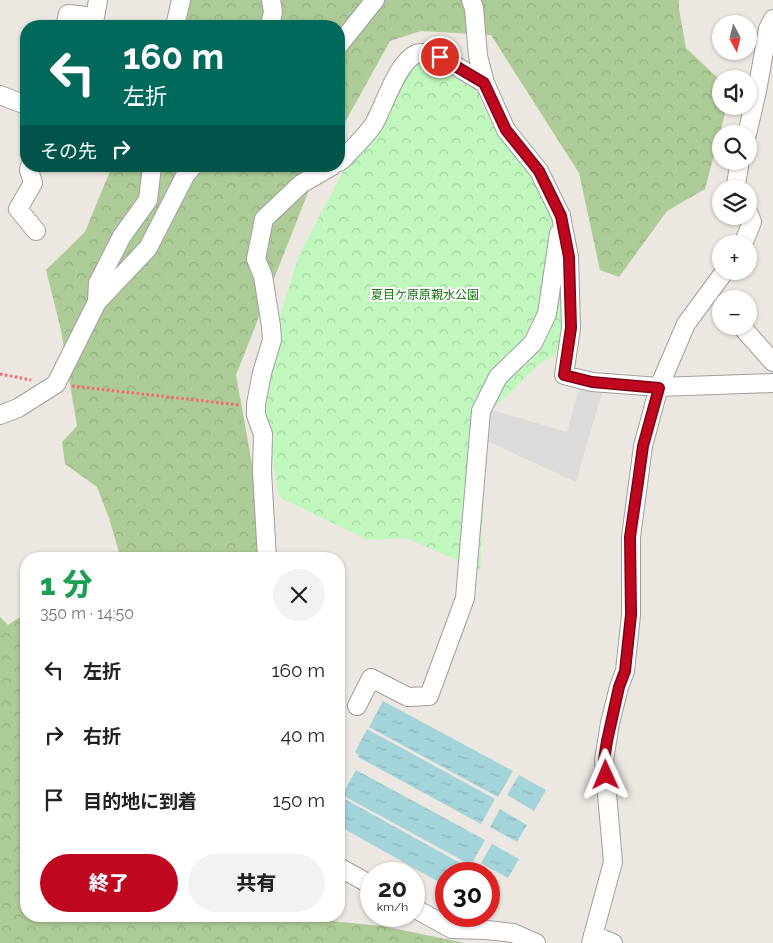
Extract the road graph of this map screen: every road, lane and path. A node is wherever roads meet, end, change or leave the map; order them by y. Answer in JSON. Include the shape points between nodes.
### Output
{"nodes":[{"id":1,"x":98,"y":0,"type":"edge"},
{"id":2,"x":181,"y":0,"type":"edge"},
{"id":3,"x":271,"y":0,"type":"edge"},
{"id":4,"x":375,"y":0,"type":"edge"},
{"id":5,"x":471,"y":0,"type":"edge"},
{"id":6,"x":773,"y":19,"type":"edge"},
{"id":7,"x":66,"y":20,"type":"edge"},
{"id":8,"x":176,"y":20,"type":"edge"},
{"id":9,"x":271,"y":20,"type":"edge"},
{"id":10,"x":345,"y":38,"type":"edge"},
{"id":11,"x":484,"y":83,"type":"junction"},
{"id":12,"x":0,"y":95,"type":"edge"},
{"id":13,"x":20,"y":103,"type":"edge"},
{"id":14,"x":749,"y":125,"type":"edge"},
{"id":15,"x":345,"y":158,"type":"edge"},
{"id":16,"x":30,"y":172,"type":"edge"},
{"id":17,"x":151,"y":172,"type":"edge"},
{"id":18,"x":188,"y":172,"type":"edge"},
{"id":19,"x":322,"y":172,"type":"edge"},
{"id":20,"x":561,"y":216,"type":"junction"},
{"id":21,"x":36,"y":231,"type":"dead end"},
{"id":22,"x":97,"y":302,"type":"junction"},
{"id":23,"x":712,"y":302,"type":"edge"},
{"id":24,"x":749,"y":335,"type":"edge"},
{"id":25,"x":773,"y":362,"type":"edge"},
{"id":26,"x":0,"y":374,"type":"edge"},
{"id":27,"x":773,"y":383,"type":"edge"},
{"id":28,"x":56,"y":384,"type":"junction"},
{"id":29,"x":659,"y":388,"type":"junction"},
{"id":30,"x":248,"y":406,"type":"dead end"},
{"id":31,"x":0,"y":415,"type":"edge"},
{"id":32,"x":267,"y":552,"type":"edge"},
{"id":33,"x":357,"y":706,"type":"dead end"},
{"id":34,"x":345,"y":870,"type":"edge"},
{"id":35,"x":360,"y":879,"type":"edge"},
{"id":36,"x":425,"y":914,"type":"edge"},
{"id":37,"x":592,"y":939,"type":"edge"},
{"id":38,"x":536,"y":943,"type":"edge"},
{"id":39,"x":614,"y":943,"type":"edge"}],
"edges":[{"from":1,"to":7,"type":"street","via":[[95,17],[68,14]]},
{"from":2,"to":8,"type":"street"},
{"from":3,"to":9,"type":"street"},
{"from":4,"to":10,"type":"street"},
{"from":5,"to":11,"type":"street"},
{"from":6,"to":14,"type":"street","via":[[768,29]]},
{"from":11,"to":15,"type":"street","via":[[440,57],[415,54],[404,62],[374,124]]},
{"from":11,"to":20,"type":"street","via":[[506,130],[539,171]]},
{"from":12,"to":13,"type":"street"},
{"from":16,"to":21,"type":"street","via":[[33,183],[18,209]]},
{"from":17,"to":22,"type":"street","via":[[148,200],[122,236],[98,282]]},
{"from":18,"to":22,"type":"street","via":[[148,248]]},
{"from":19,"to":32,"type":"street","via":[[301,184],[264,219],[256,259],[263,276],[272,340],[256,404],[263,434]]},
{"from":20,"to":29,"type":"street","via":[[569,257],[571,328],[564,375],[592,382]]},
{"from":20,"to":33,"type":"street","via":[[547,314],[533,343],[498,377],[481,411],[465,598],[429,696],[408,697],[371,678]]},
{"from":22,"to":28,"type":"street"},
{"from":23,"to":29,"type":"street","via":[[686,324]]},
{"from":24,"to":25,"type":"street"},
{"from":26,"to":28,"type":"path"},
{"from":27,"to":29,"type":"street"},
{"from":28,"to":30,"type":"path"},
{"from":28,"to":31,"type":"street","via":[[18,408]]},
{"from":29,"to":37,"type":"street","via":[[643,446],[630,537],[631,615],[625,671],[610,723],[604,760],[613,862]]},
{"from":34,"to":35,"type":"street"},
{"from":36,"to":38,"type":"street","via":[[452,929],[513,933]]},
{"from":37,"to":39,"type":"street"}]}
